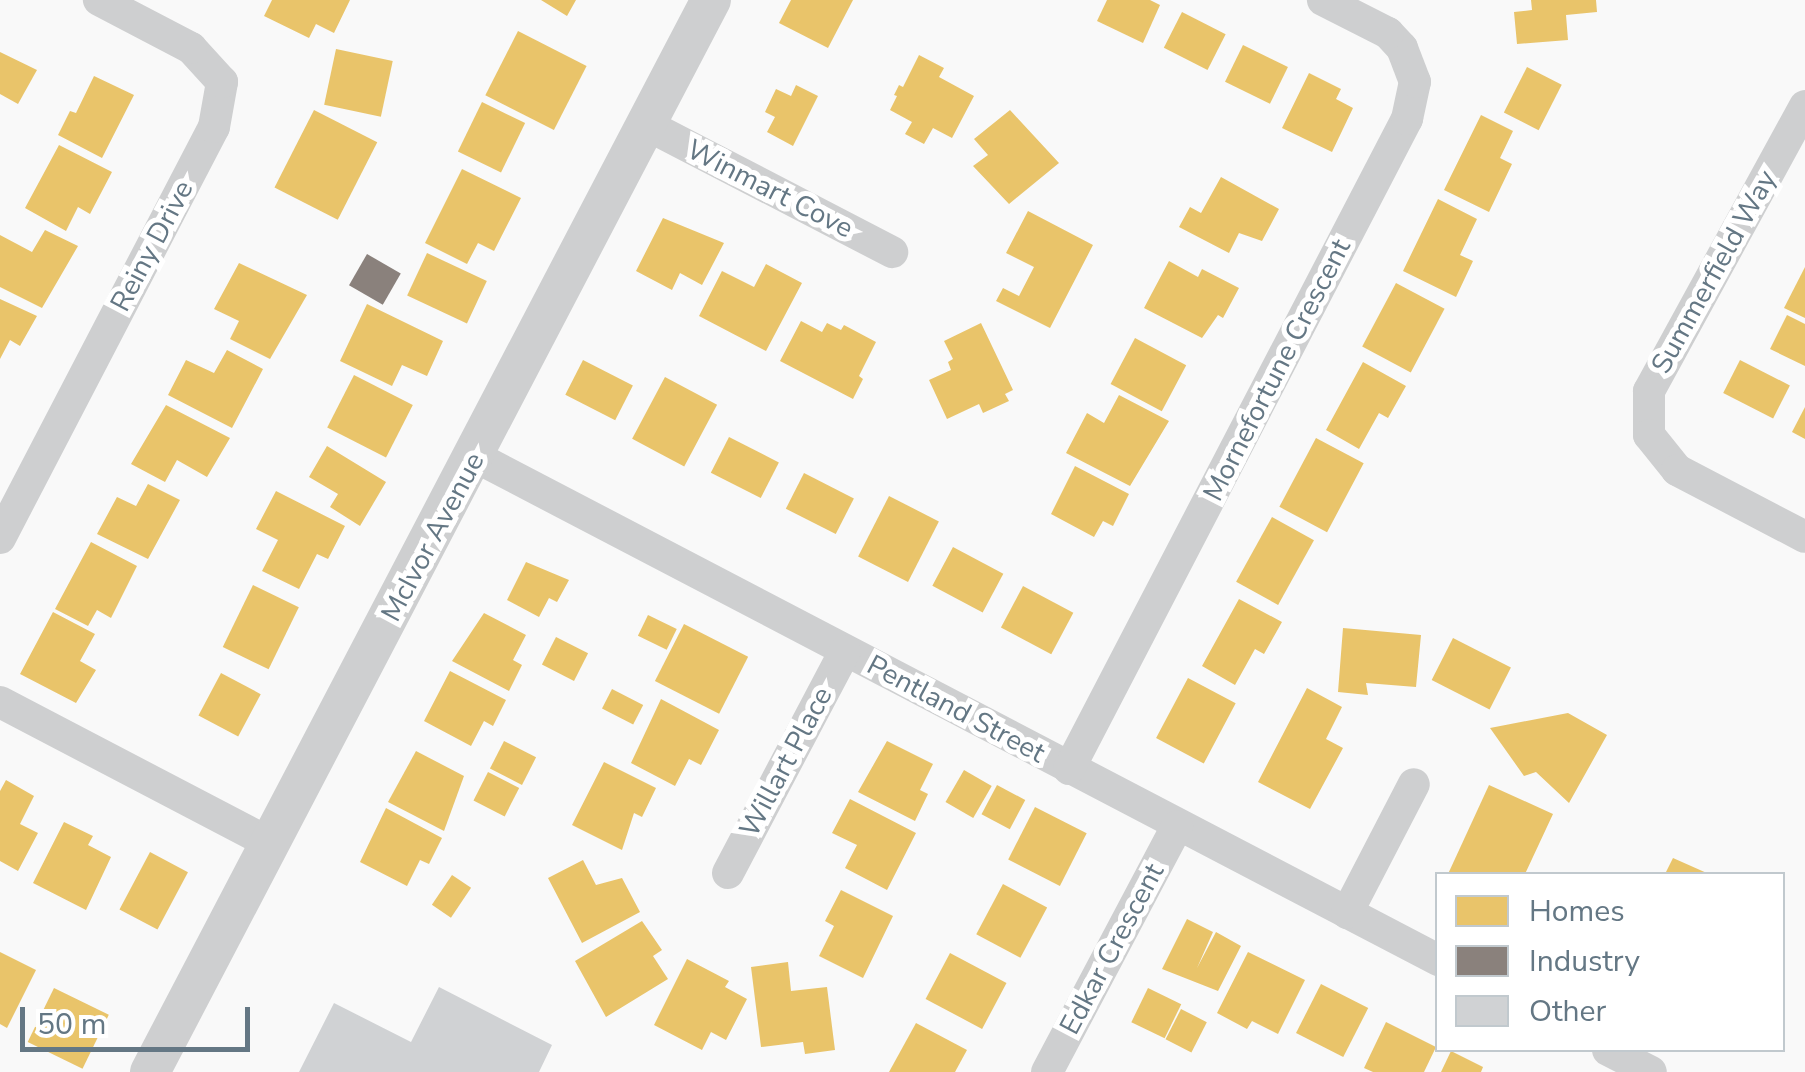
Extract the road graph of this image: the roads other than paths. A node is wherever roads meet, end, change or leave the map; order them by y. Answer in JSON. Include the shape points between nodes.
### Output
{"nodes":[{"id":1,"x":98,"y":0,"type":"edge"},
{"id":2,"x":712,"y":0,"type":"edge"},
{"id":3,"x":1323,"y":0,"type":"edge"},
{"id":4,"x":1805,"y":106,"type":"edge"},
{"id":5,"x":649,"y":126,"type":"junction"},
{"id":6,"x":892,"y":252,"type":"dead end"},
{"id":7,"x":476,"y":456,"type":"junction"},
{"id":8,"x":1805,"y":537,"type":"edge"},
{"id":9,"x":0,"y":538,"type":"edge"},
{"id":10,"x":845,"y":651,"type":"junction"},
{"id":11,"x":0,"y":702,"type":"edge"},
{"id":12,"x":1069,"y":768,"type":"junction"},
{"id":13,"x":1414,"y":784,"type":"dead end"},
{"id":14,"x":1177,"y":826,"type":"junction"},
{"id":15,"x":270,"y":843,"type":"junction"},
{"id":16,"x":728,"y":873,"type":"dead end"},
{"id":17,"x":1347,"y":913,"type":"junction"},
{"id":18,"x":1435,"y":958,"type":"edge"},
{"id":19,"x":1612,"y":1052,"type":"edge"},
{"id":20,"x":150,"y":1072,"type":"edge"},
{"id":21,"x":1047,"y":1072,"type":"edge"},
{"id":22,"x":1652,"y":1072,"type":"edge"}],
"edges":[{"from":1,"to":9,"type":"street","name":"Reiny Drive","via":[[191,48],[222,82],[214,127]]},
{"from":2,"to":5,"type":"street","name":"McIvor Avenue"},
{"from":3,"to":12,"type":"street","name":"Mornefortune Crescent","via":[[1388,33],[1402,48],[1415,82],[1407,119]]},
{"from":4,"to":8,"type":"street","name":"Summerfield Way","via":[[1649,391],[1649,435],[1677,470]]},
{"from":5,"to":6,"type":"street","name":"Winmart Cove"},
{"from":5,"to":7,"type":"street","name":"McIvor Avenue"},
{"from":7,"to":10,"type":"street","name":"Pentland Street"},
{"from":7,"to":15,"type":"street","name":"McIvor Avenue"},
{"from":10,"to":12,"type":"street","name":"Pentland Street"},
{"from":10,"to":16,"type":"street","name":"Willart Place"},
{"from":11,"to":15,"type":"street"},
{"from":12,"to":14,"type":"street","name":"Pentland Street"},
{"from":13,"to":17,"type":"street"},
{"from":14,"to":17,"type":"street","name":"Pentland Street"},
{"from":14,"to":21,"type":"street","name":"Edkar Crescent"},
{"from":15,"to":20,"type":"street","name":"McIvor Avenue"},
{"from":17,"to":18,"type":"street","name":"Pentland Street"},
{"from":19,"to":22,"type":"street"}]}
